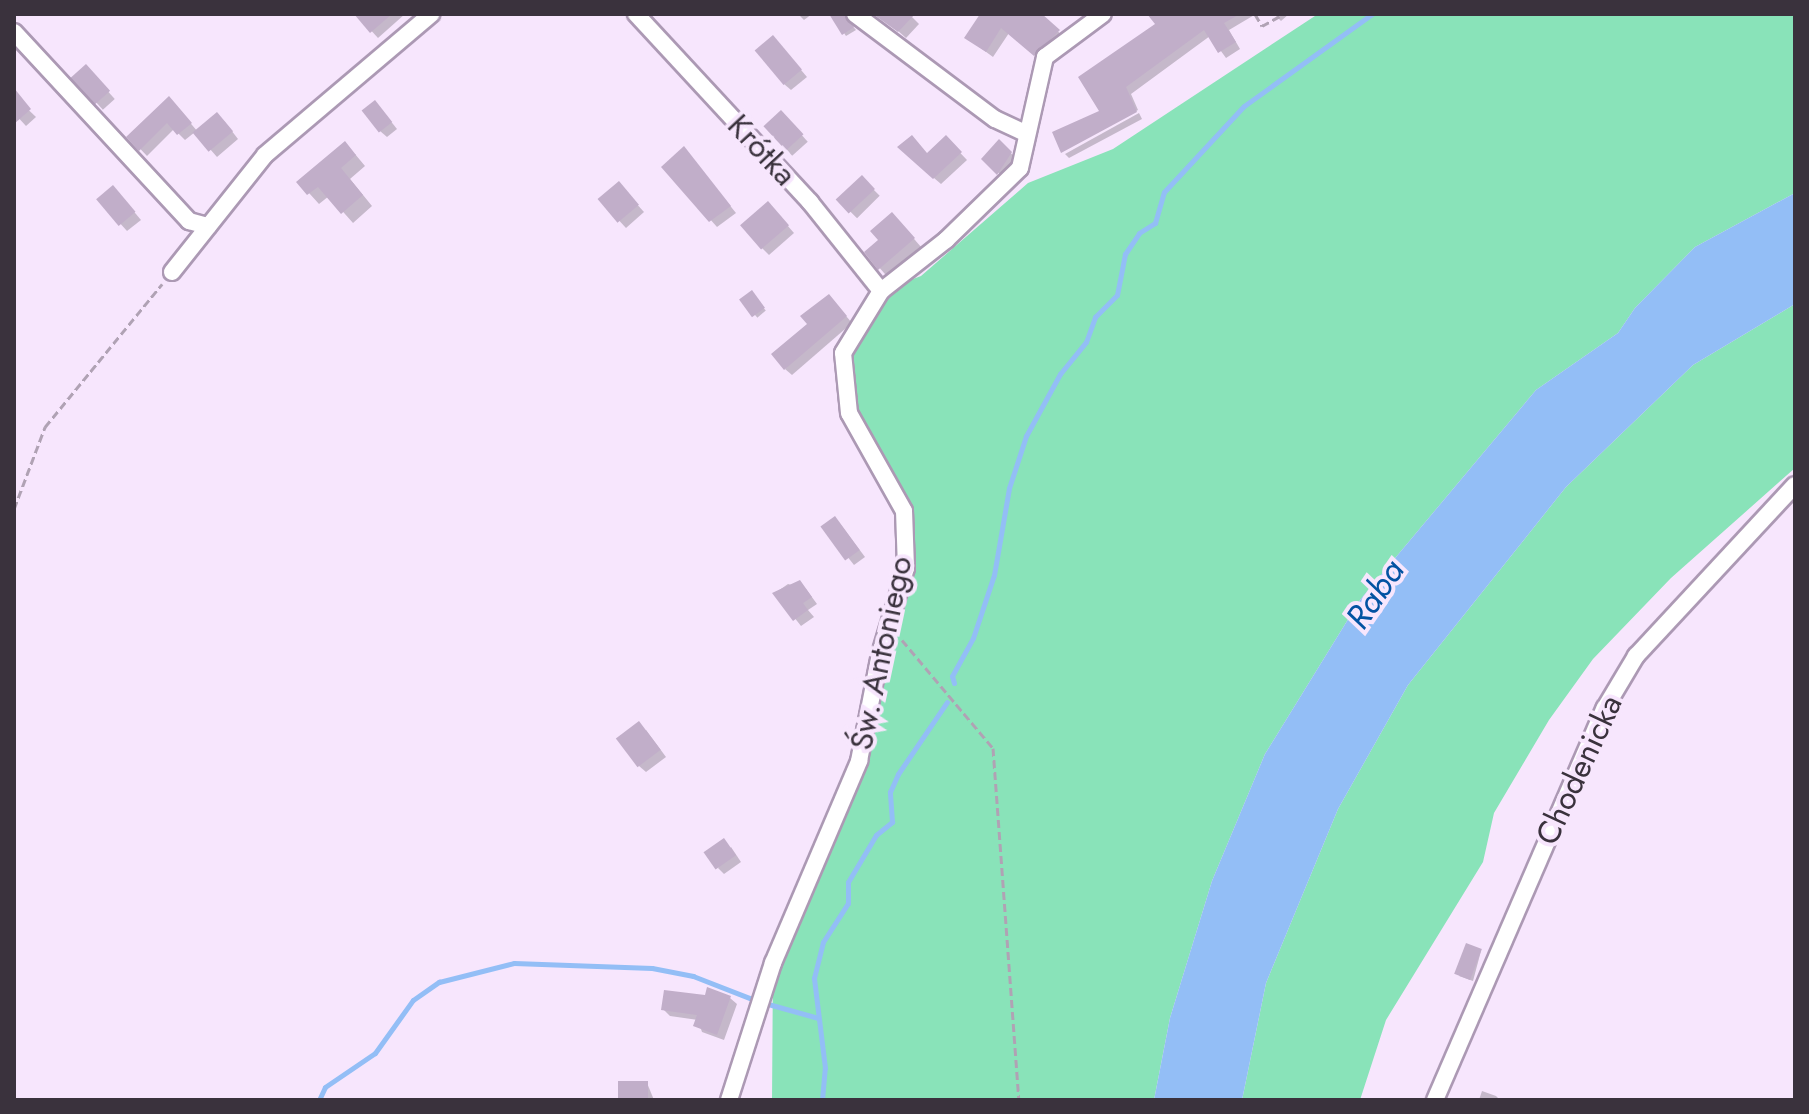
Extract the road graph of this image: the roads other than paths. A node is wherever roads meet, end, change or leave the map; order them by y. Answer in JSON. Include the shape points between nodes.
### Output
{"nodes":[{"id":1,"x":431,"y":14,"type":"edge"},
{"id":2,"x":636,"y":14,"type":"edge"},
{"id":3,"x":855,"y":14,"type":"edge"},
{"id":4,"x":1103,"y":14,"type":"edge"},
{"id":5,"x":14,"y":32,"type":"edge"},
{"id":6,"x":1027,"y":134,"type":"junction"},
{"id":7,"x":208,"y":226,"type":"junction"},
{"id":8,"x":172,"y":272,"type":"road end"},
{"id":9,"x":881,"y":291,"type":"junction"},
{"id":10,"x":1795,"y":485,"type":"edge"},
{"id":11,"x":729,"y":1100,"type":"edge"},
{"id":12,"x":1435,"y":1100,"type":"edge"}],
"edges":[{"from":1,"to":7,"type":"street","via":[[265,155]]},
{"from":2,"to":9,"type":"street","name":"Krótka","via":[[810,202]]},
{"from":3,"to":6,"type":"street","via":[[995,119]]},
{"from":4,"to":6,"type":"street","name":"Św. Antoniego","via":[[1045,57]]},
{"from":5,"to":7,"type":"street","via":[[189,221]]},
{"from":6,"to":9,"type":"street","name":"Św. Antoniego","via":[[1020,168],[946,240]]},
{"from":7,"to":8,"type":"street"},
{"from":9,"to":11,"type":"street","name":"Św. Antoniego","via":[[843,353],[849,413],[904,511],[906,568],[859,761],[773,963]]},
{"from":10,"to":12,"type":"street","name":"Chodenicka","via":[[1636,656],[1605,708]]}]}
